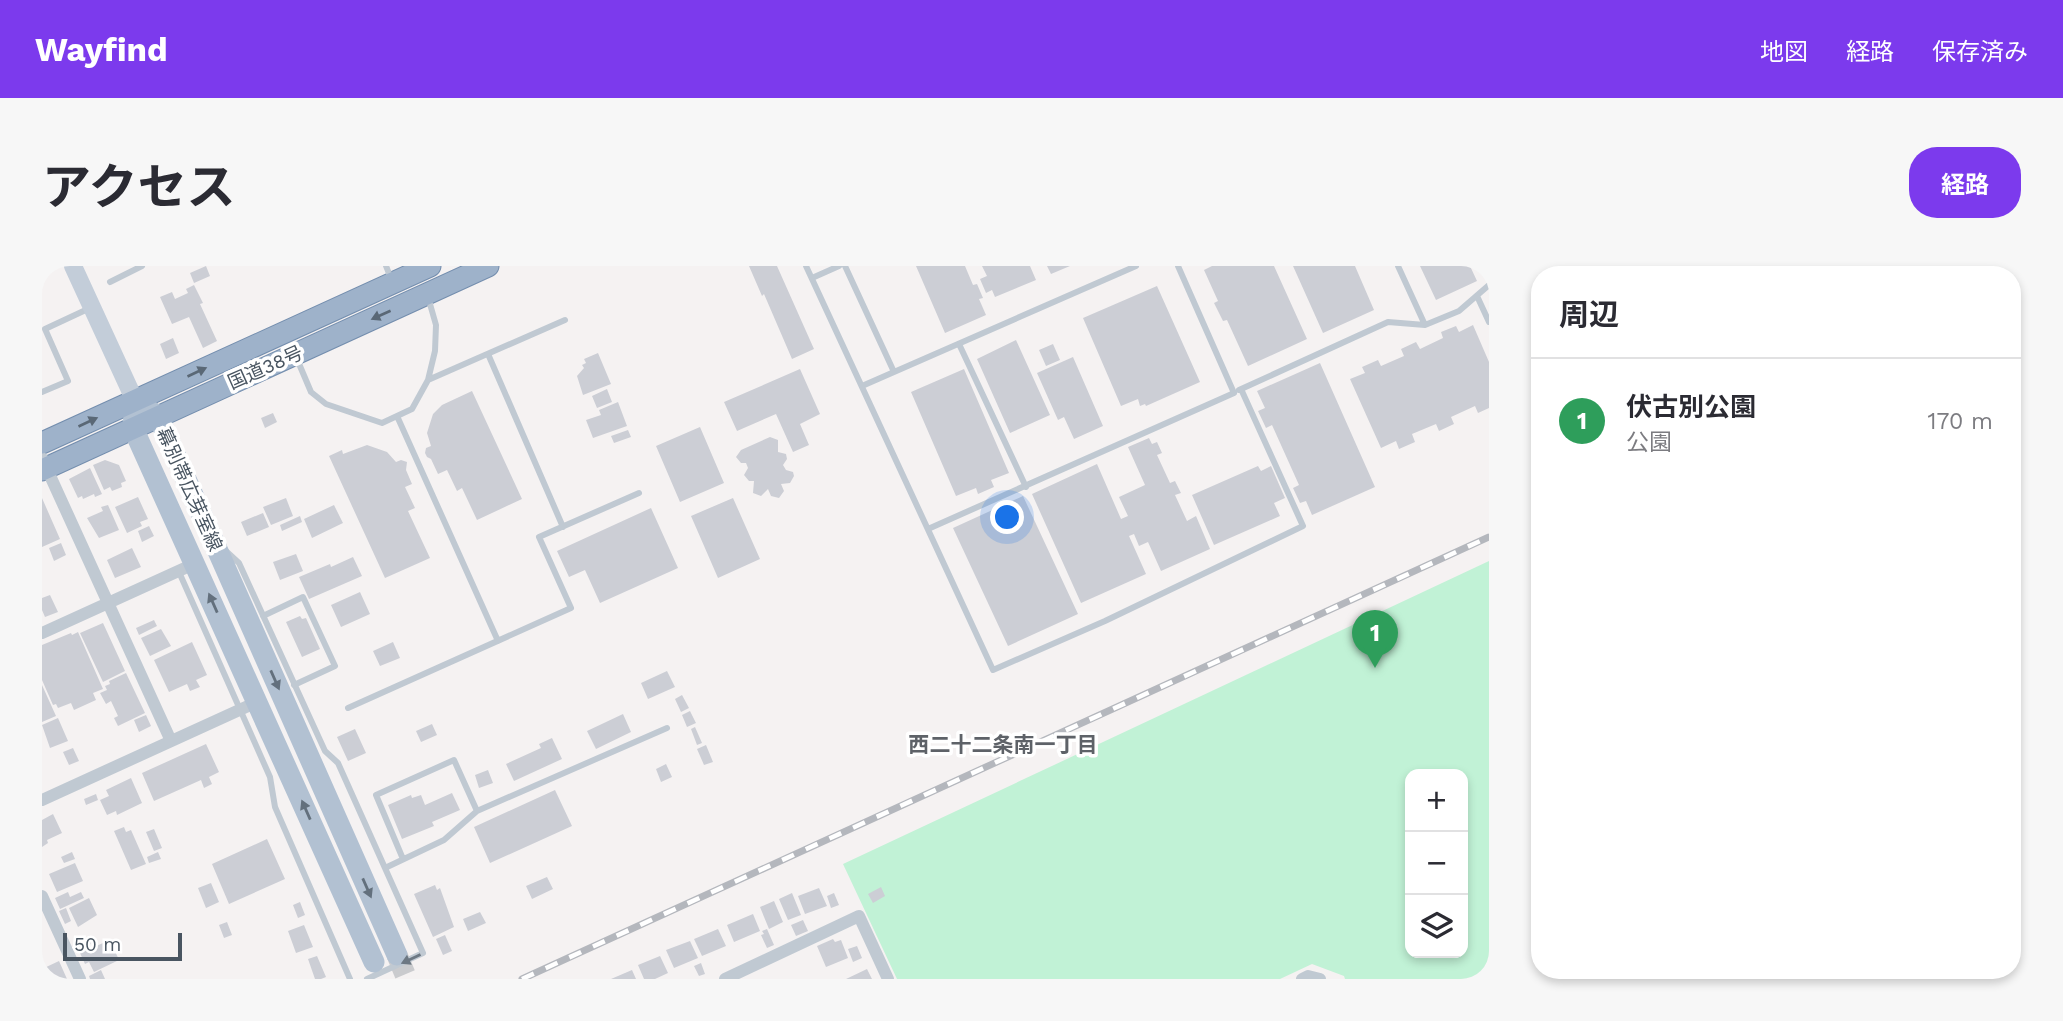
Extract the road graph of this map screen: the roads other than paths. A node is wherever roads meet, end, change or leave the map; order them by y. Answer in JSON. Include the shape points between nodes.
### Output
{"nodes":[{"id":1,"x":73,"y":266,"type":"edge"},
{"id":2,"x":142,"y":266,"type":"edge"},
{"id":3,"x":430,"y":266,"type":"edge"},
{"id":4,"x":488,"y":266,"type":"edge"},
{"id":5,"x":806,"y":266,"type":"edge"},
{"id":6,"x":839,"y":266,"type":"edge"},
{"id":7,"x":845,"y":266,"type":"edge"},
{"id":8,"x":1136,"y":266,"type":"edge"},
{"id":9,"x":1178,"y":266,"type":"edge"},
{"id":10,"x":1398,"y":266,"type":"edge"},
{"id":11,"x":389,"y":274,"type":"edge"},
{"id":12,"x":812,"y":278,"type":"junction"},
{"id":13,"x":110,"y":282,"type":"dead end"},
{"id":14,"x":1489,"y":285,"type":"edge"},
{"id":15,"x":427,"y":295,"type":"junction"},
{"id":16,"x":1477,"y":296,"type":"junction"},
{"id":17,"x":92,"y":307,"type":"junction"},
{"id":18,"x":565,"y":320,"type":"dead end"},
{"id":19,"x":1489,"y":322,"type":"edge"},
{"id":20,"x":1425,"y":325,"type":"junction"},
{"id":21,"x":959,"y":344,"type":"junction"},
{"id":22,"x":295,"y":354,"type":"junction"},
{"id":23,"x":488,"y":354,"type":"junction"},
{"id":24,"x":894,"y":372,"type":"junction"},
{"id":25,"x":428,"y":380,"type":"junction"},
{"id":26,"x":862,"y":386,"type":"junction"},
{"id":27,"x":1237,"y":391,"type":"junction"},
{"id":28,"x":42,"y":392,"type":"edge"},
{"id":29,"x":135,"y":401,"type":"junction"},
{"id":30,"x":158,"y":416,"type":"junction"},
{"id":31,"x":397,"y":416,"type":"junction"},
{"id":32,"x":133,"y":428,"type":"junction"},
{"id":33,"x":42,"y":443,"type":"edge"},
{"id":34,"x":43,"y":465,"type":"edge"},
{"id":35,"x":1026,"y":486,"type":"junction"},
{"id":36,"x":639,"y":493,"type":"dead end"},
{"id":37,"x":563,"y":527,"type":"junction"},
{"id":38,"x":928,"y":529,"type":"junction"},
{"id":39,"x":211,"y":536,"type":"junction"},
{"id":40,"x":187,"y":567,"type":"junction"},
{"id":41,"x":108,"y":603,"type":"junction"},
{"id":42,"x":263,"y":616,"type":"junction"},
{"id":43,"x":42,"y":634,"type":"edge"},
{"id":44,"x":498,"y":640,"type":"junction"},
{"id":45,"x":294,"y":685,"type":"junction"},
{"id":46,"x":248,"y":706,"type":"junction"},
{"id":47,"x":348,"y":708,"type":"dead end"},
{"id":48,"x":667,"y":727,"type":"dead end"},
{"id":49,"x":171,"y":741,"type":"junction"},
{"id":50,"x":42,"y":800,"type":"edge"},
{"id":51,"x":477,"y":811,"type":"junction"},
{"id":52,"x":403,"y":859,"type":"junction"},
{"id":53,"x":385,"y":868,"type":"junction"},
{"id":54,"x":42,"y":897,"type":"edge"},
{"id":55,"x":397,"y":955,"type":"tunnel mouth"},
{"id":56,"x":370,"y":970,"type":"edge"},
{"id":57,"x":80,"y":979,"type":"edge"},
{"id":58,"x":350,"y":979,"type":"edge"},
{"id":59,"x":725,"y":979,"type":"edge"},
{"id":60,"x":888,"y":979,"type":"edge"},
{"id":61,"x":1302,"y":979,"type":"edge"},
{"id":62,"x":1320,"y":979,"type":"edge"}],
"edges":[{"from":1,"to":17,"type":"main road"},
{"from":2,"to":13,"type":"lane"},
{"from":3,"to":11,"type":"highway","name":"国道38号"},
{"from":4,"to":15,"type":"highway","name":"国道38号"},
{"from":5,"to":12,"type":"lane"},
{"from":6,"to":12,"type":"lane"},
{"from":7,"to":24,"type":"lane"},
{"from":8,"to":21,"type":"lane"},
{"from":9,"to":27,"type":"lane"},
{"from":10,"to":20,"type":"lane"},
{"from":29,"to":11,"type":"highway","name":"国道38号","one_way":true},
{"from":12,"to":26,"type":"lane"},
{"from":14,"to":16,"type":"lane"},
{"from":15,"to":22,"type":"highway","name":"国道38号","one_way":true},
{"from":15,"to":25,"type":"lane","via":[[436,325]]},
{"from":16,"to":19,"type":"lane"},
{"from":16,"to":20,"type":"lane","via":[[1459,311]]},
{"from":17,"to":28,"type":"lane","via":[[45,329],[68,381]]},
{"from":17,"to":29,"type":"main road"},
{"from":18,"to":23,"type":"lane"},
{"from":20,"to":27,"type":"lane","via":[[1388,322]]},
{"from":21,"to":24,"type":"lane"},
{"from":21,"to":35,"type":"lane"},
{"from":22,"to":30,"type":"highway","name":"国道38号"},
{"from":22,"to":31,"type":"lane","via":[[312,391],[326,404],[382,423]]},
{"from":23,"to":25,"type":"lane"},
{"from":23,"to":37,"type":"lane"},
{"from":24,"to":26,"type":"lane"},
{"from":25,"to":31,"type":"lane","via":[[412,409]]},
{"from":26,"to":38,"type":"lane"},
{"from":27,"to":35,"type":"lane"},
{"from":27,"to":38,"type":"lane","via":[[1303,526],[1105,621],[993,670]]},
{"from":29,"to":30,"type":"main road","name":"幕別帯広芽室線"},
{"from":29,"to":32,"type":"main road","name":"幕別帯広芽室線"},
{"from":33,"to":29,"type":"highway","name":"国道38号","one_way":true},
{"from":30,"to":32,"type":"highway","name":"国道38号"},
{"from":30,"to":39,"type":"main road","name":"幕別帯広芽室線"},
{"from":31,"to":44,"type":"lane"},
{"from":32,"to":34,"type":"highway","name":"国道38号"},
{"from":32,"to":40,"type":"main road","name":"幕別帯広芽室線"},
{"from":34,"to":41,"type":"street"},
{"from":35,"to":38,"type":"lane"},
{"from":36,"to":37,"type":"lane"},
{"from":37,"to":44,"type":"lane","via":[[539,537],[571,608]]},
{"from":39,"to":42,"type":"lane","via":[[239,563]]},
{"from":39,"to":55,"type":"main road","name":"幕別帯広芽室線","one_way":true},
{"from":40,"to":41,"type":"street"},
{"from":46,"to":40,"type":"main road","name":"幕別帯広芽室線","one_way":true},
{"from":41,"to":43,"type":"street"},
{"from":41,"to":49,"type":"street"},
{"from":42,"to":45,"type":"lane"},
{"from":42,"to":45,"type":"lane","via":[[303,597],[335,666]]},
{"from":44,"to":47,"type":"lane"},
{"from":45,"to":53,"type":"lane","via":[[325,751],[338,763]]},
{"from":46,"to":49,"type":"street"},
{"from":56,"to":46,"type":"main road","name":"幕別帯広芽室線","one_way":true},
{"from":46,"to":58,"type":"lane","via":[[275,807]]},
{"from":48,"to":51,"type":"lane"},
{"from":49,"to":50,"type":"street"},
{"from":51,"to":52,"type":"lane","via":[[444,840]]},
{"from":51,"to":52,"type":"lane","via":[[454,760],[376,795]]},
{"from":52,"to":53,"type":"lane"},
{"from":53,"to":56,"type":"lane","one_way":true,"via":[[423,953]]},
{"from":54,"to":57,"type":"street"},
{"from":59,"to":60,"type":"street","via":[[859,916]]},
{"from":61,"to":62,"type":"street"}]}
